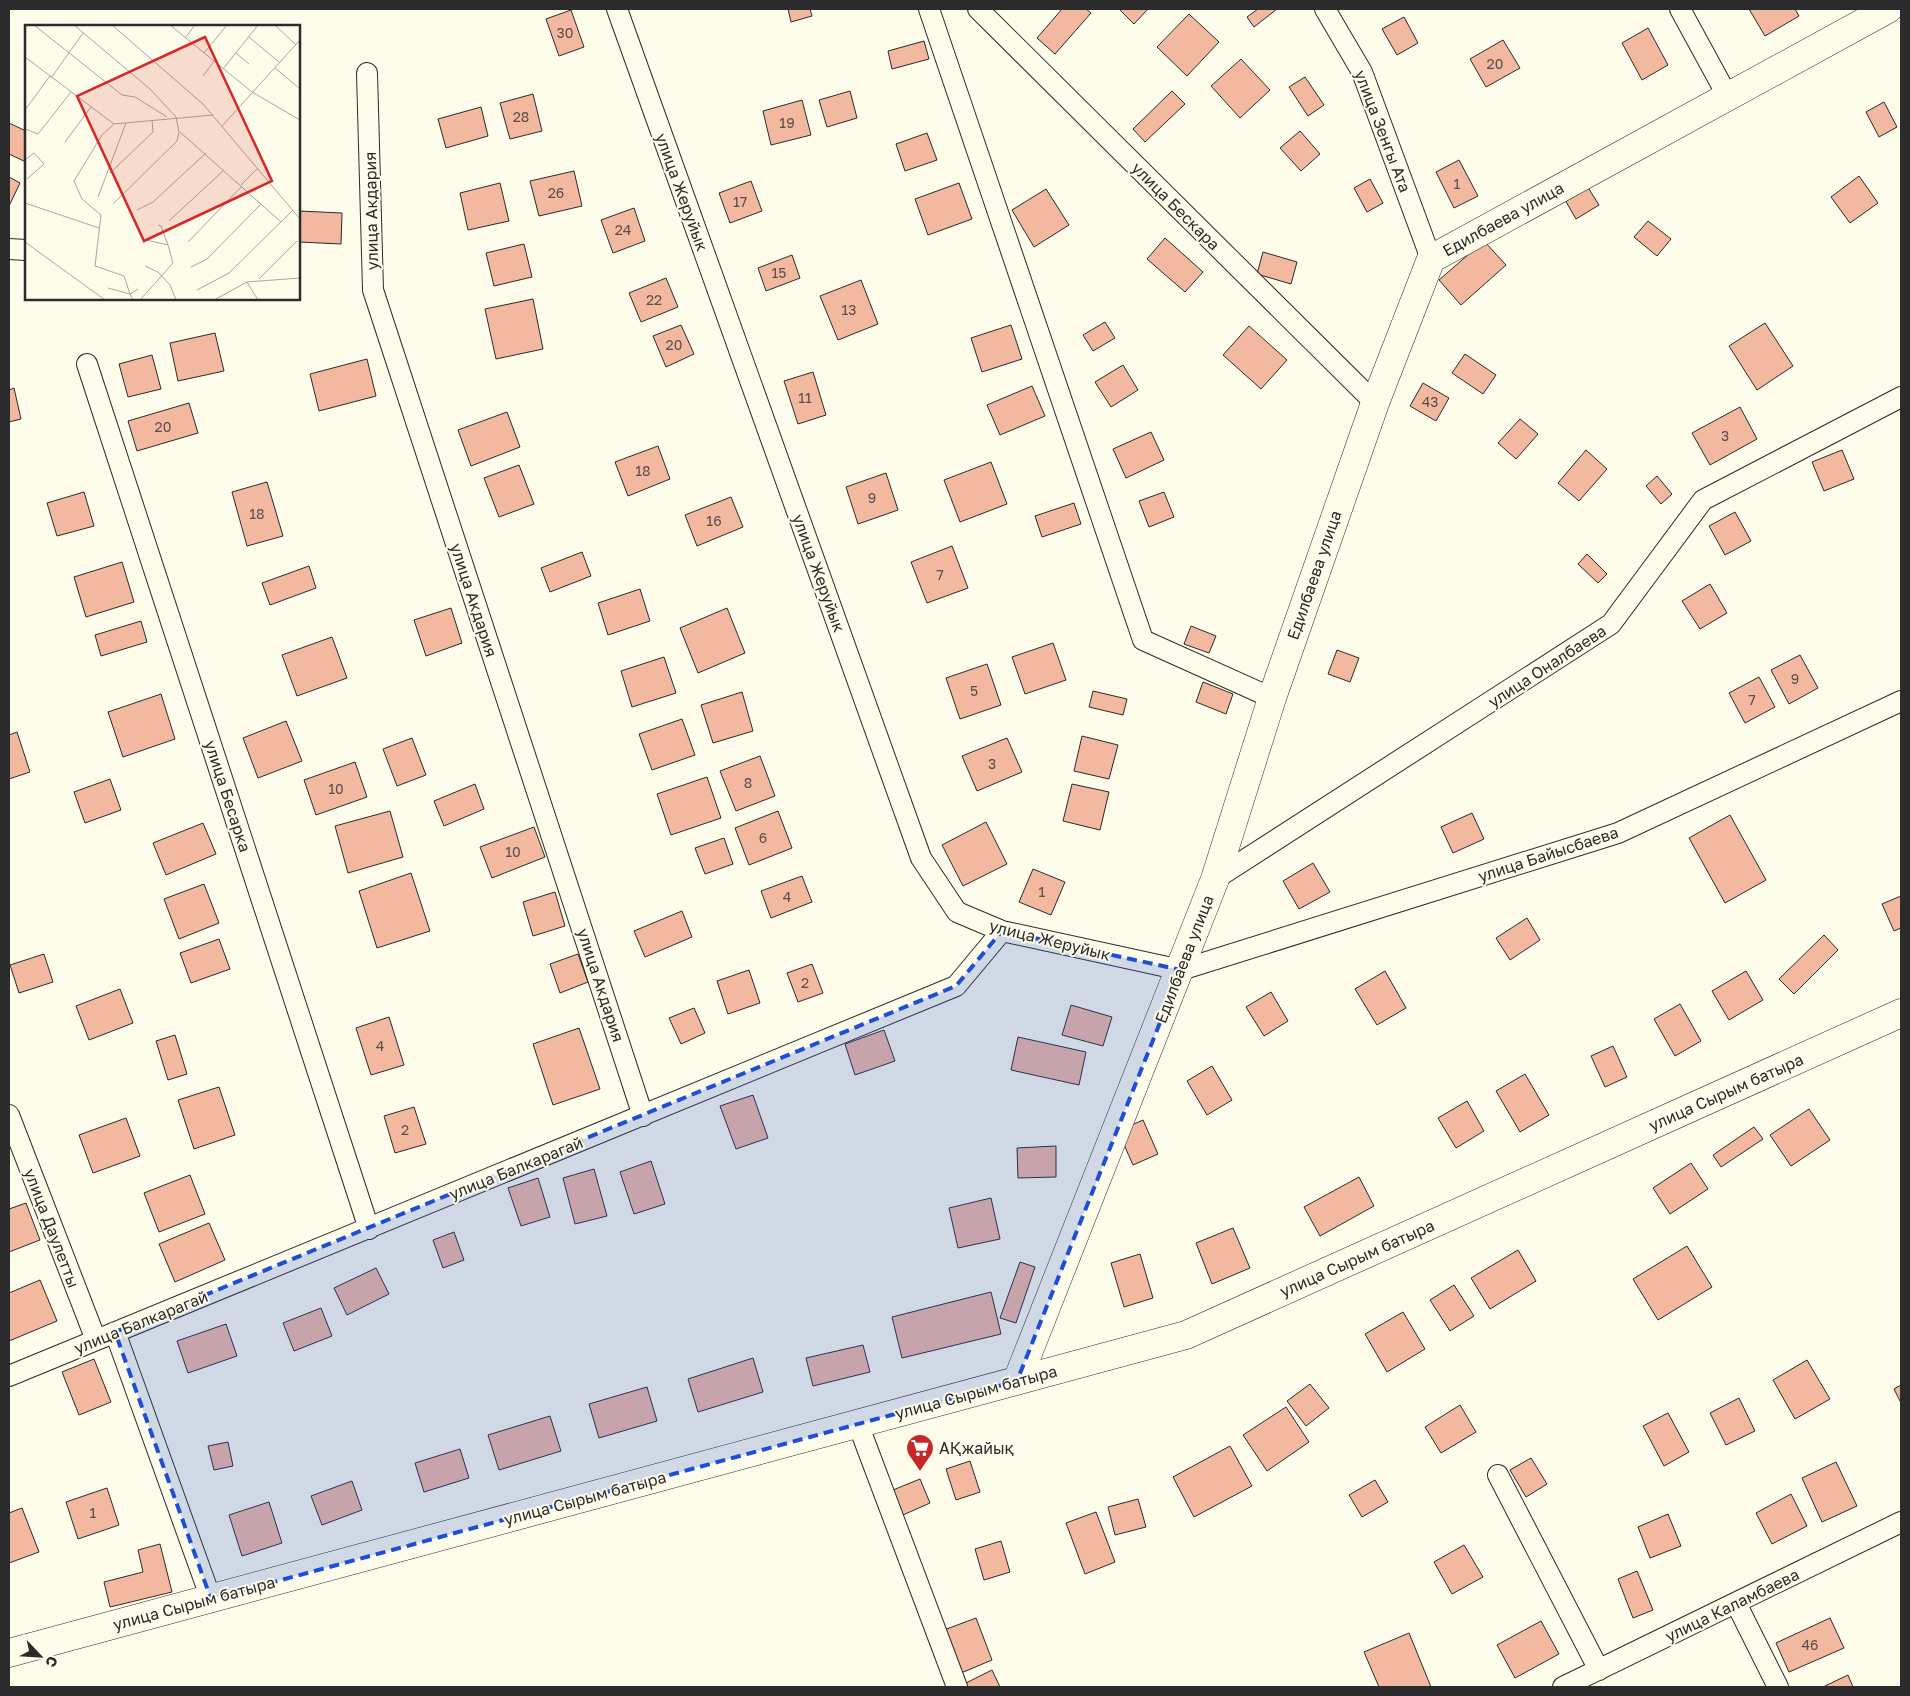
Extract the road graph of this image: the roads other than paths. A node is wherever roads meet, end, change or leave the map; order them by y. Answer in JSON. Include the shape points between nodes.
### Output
{"nodes":[{"id":1,"x":617,"y":9,"type":"edge"},
{"id":2,"x":930,"y":9,"type":"edge"},
{"id":3,"x":978,"y":9,"type":"edge"},
{"id":4,"x":1325,"y":9,"type":"edge"},
{"id":5,"x":1680,"y":9,"type":"edge"},
{"id":6,"x":1888,"y":9,"type":"edge"},
{"id":7,"x":368,"y":73,"type":"dead end"},
{"id":8,"x":1728,"y":97,"type":"junction"},
{"id":9,"x":9,"y":249,"type":"edge"},
{"id":10,"x":25,"y":250,"type":"edge"},
{"id":11,"x":1431,"y":258,"type":"junction"},
{"id":12,"x":87,"y":364,"type":"dead end"},
{"id":13,"x":1901,"y":397,"type":"edge"},
{"id":14,"x":1375,"y":403,"type":"junction"},
{"id":15,"x":1272,"y":698,"type":"junction"},
{"id":16,"x":1901,"y":701,"type":"edge"},
{"id":17,"x":1215,"y":879,"type":"junction"},
{"id":18,"x":1002,"y":931,"type":"junction"},
{"id":19,"x":1180,"y":970,"type":"junction"},
{"id":20,"x":1901,"y":1013,"type":"edge"},
{"id":21,"x":9,"y":1115,"type":"edge"},
{"id":22,"x":644,"y":1116,"type":"junction"},
{"id":23,"x":369,"y":1228,"type":"junction"},
{"id":24,"x":115,"y":1332,"type":"junction"},
{"id":25,"x":96,"y":1340,"type":"junction"},
{"id":26,"x":9,"y":1376,"type":"edge"},
{"id":27,"x":1018,"y":1381,"type":"junction"},
{"id":28,"x":858,"y":1424,"type":"junction"},
{"id":29,"x":1498,"y":1475,"type":"dead end"},
{"id":30,"x":1901,"y":1522,"type":"edge"},
{"id":31,"x":210,"y":1599,"type":"junction"},
{"id":32,"x":1736,"y":1602,"type":"junction"},
{"id":33,"x":9,"y":1653,"type":"edge"},
{"id":34,"x":1599,"y":1670,"type":"junction"},
{"id":35,"x":957,"y":1687,"type":"edge"},
{"id":36,"x":1563,"y":1687,"type":"edge"},
{"id":37,"x":1778,"y":1687,"type":"edge"}],
"edges":[{"from":1,"to":18,"type":"street","name":"улица Жеруйык","via":[[922,858],[956,912]]},
{"from":2,"to":15,"type":"street","via":[[1143,640]]},
{"from":3,"to":14,"type":"street","name":"улица Бескара"},
{"from":4,"to":11,"type":"street","name":"улица Зенгы Ата","via":[[1362,72]]},
{"from":5,"to":8,"type":"street"},
{"from":6,"to":8,"type":"street","name":"Едилбаева улица"},
{"from":7,"to":22,"type":"street","name":"улица Акдария","via":[[373,290]]},
{"from":8,"to":11,"type":"street","name":"Едилбаева улица"},
{"from":9,"to":10,"type":"street"},
{"from":11,"to":14,"type":"street","name":"Едилбаева улица"},
{"from":12,"to":23,"type":"street","name":"улица Бесарка"},
{"from":13,"to":17,"type":"street","name":"улица Оналбаева","via":[[1702,500],[1612,624]]},
{"from":14,"to":15,"type":"street","name":"Едилбаева улица"},
{"from":15,"to":17,"type":"street","name":"Едилбаева улица"},
{"from":16,"to":19,"type":"street","name":"улица Байысбаева","via":[[1618,833]]},
{"from":17,"to":19,"type":"street","name":"Едилбаева улица"},
{"from":18,"to":19,"type":"street","name":"улица Жеруйык"},
{"from":18,"to":22,"type":"street","name":"улица Балкарагай","via":[[956,986]]},
{"from":19,"to":27,"type":"street","name":"Едилбаева улица"},
{"from":20,"to":27,"type":"street","name":"улица Сырым батыра","via":[[1186,1335]]},
{"from":21,"to":25,"type":"street","name":"улица Даулетты"},
{"from":22,"to":23,"type":"street","name":"улица Балкарагай"},
{"from":23,"to":24,"type":"street","name":"улица Балкарагай"},
{"from":24,"to":25,"type":"street","name":"улица Балкарагай"},
{"from":24,"to":31,"type":"street"},
{"from":25,"to":26,"type":"street","name":"улица Балкарагай"},
{"from":27,"to":28,"type":"street","name":"улица Сырым батыра"},
{"from":28,"to":31,"type":"street","name":"улица Сырым батыра"},
{"from":28,"to":35,"type":"street"},
{"from":29,"to":34,"type":"street"},
{"from":30,"to":32,"type":"street","name":"улица Каламбаева"},
{"from":31,"to":33,"type":"street","name":"улица Сырым батыра"},
{"from":32,"to":34,"type":"street","name":"улица Каламбаева"},
{"from":32,"to":37,"type":"street"},
{"from":34,"to":36,"type":"street","name":"улица Каламбаева"}]}
